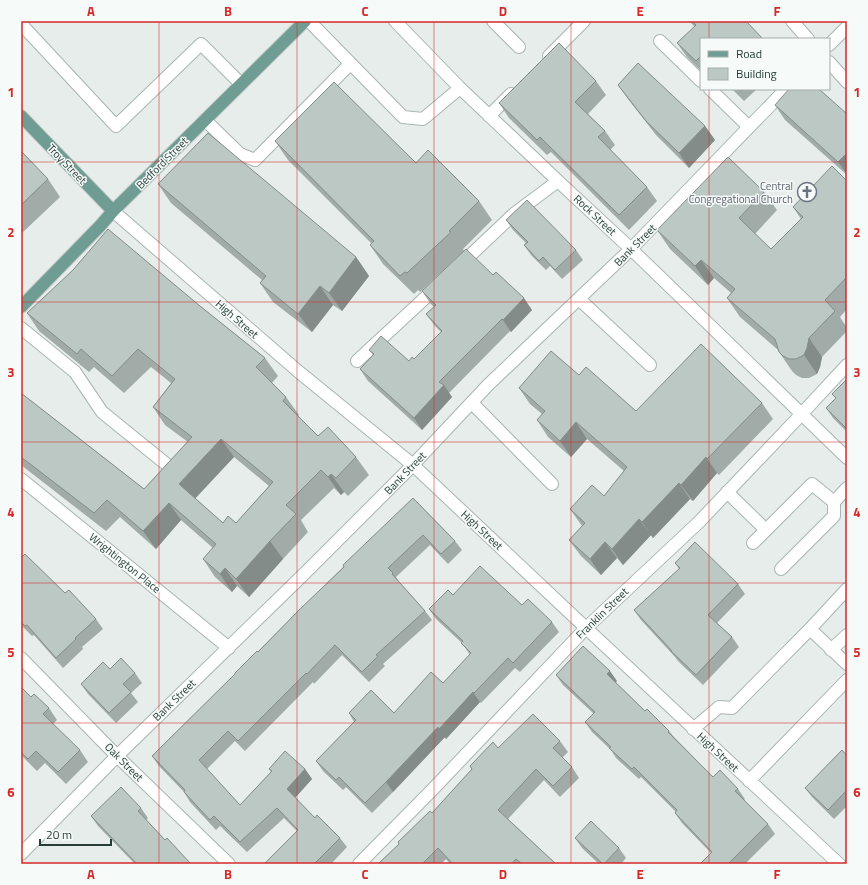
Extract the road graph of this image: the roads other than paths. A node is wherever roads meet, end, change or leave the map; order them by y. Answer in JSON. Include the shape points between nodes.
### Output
{"nodes":[{"id":1,"x":305,"y":21,"type":"edge"},
{"id":2,"x":309,"y":21,"type":"edge"},
{"id":3,"x":395,"y":21,"type":"edge"},
{"id":4,"x":493,"y":21,"type":"edge"},
{"id":5,"x":583,"y":21,"type":"edge"},
{"id":6,"x":792,"y":21,"type":"edge"},
{"id":7,"x":21,"y":24,"type":"edge"},
{"id":8,"x":847,"y":27,"type":"edge"},
{"id":9,"x":807,"y":38,"type":"edge"},
{"id":10,"x":660,"y":41,"type":"dead end"},
{"id":11,"x":830,"y":44,"type":"edge"},
{"id":12,"x":519,"y":47,"type":"dead end"},
{"id":13,"x":830,"y":63,"type":"edge"},
{"id":14,"x":350,"y":64,"type":"junction"},
{"id":15,"x":539,"y":66,"type":"edge"},
{"id":16,"x":700,"y":80,"type":"edge"},
{"id":17,"x":847,"y":82,"type":"edge"},
{"id":18,"x":242,"y":84,"type":"junction"},
{"id":19,"x":460,"y":88,"type":"junction"},
{"id":20,"x":517,"y":88,"type":"edge"},
{"id":21,"x":711,"y":90,"type":"edge"},
{"id":22,"x":785,"y":90,"type":"edge"},
{"id":23,"x":21,"y":116,"type":"edge"},
{"id":24,"x":489,"y":116,"type":"junction"},
{"id":25,"x":205,"y":120,"type":"junction"},
{"id":26,"x":749,"y":127,"type":"junction"},
{"id":27,"x":558,"y":181,"type":"junction"},
{"id":28,"x":113,"y":211,"type":"junction"},
{"id":29,"x":631,"y":249,"type":"junction"},
{"id":30,"x":579,"y":299,"type":"junction"},
{"id":31,"x":21,"y":307,"type":"edge"},
{"id":32,"x":21,"y":328,"type":"edge"},
{"id":33,"x":357,"y":361,"type":"dead end"},
{"id":34,"x":650,"y":365,"type":"dead end"},
{"id":35,"x":847,"y":365,"type":"edge"},
{"id":36,"x":472,"y":403,"type":"junction"},
{"id":37,"x":801,"y":414,"type":"junction"},
{"id":38,"x":847,"y":458,"type":"edge"},
{"id":39,"x":413,"y":465,"type":"junction"},
{"id":40,"x":171,"y":468,"type":"edge"},
{"id":41,"x":21,"y":479,"type":"edge"},
{"id":42,"x":552,"y":484,"type":"dead end"},
{"id":43,"x":847,"y":488,"type":"edge"},
{"id":44,"x":727,"y":492,"type":"junction"},
{"id":45,"x":834,"y":502,"type":"junction"},
{"id":46,"x":766,"y":530,"type":"junction"},
{"id":47,"x":753,"y":543,"type":"dead end"},
{"id":48,"x":781,"y":569,"type":"dead end"},
{"id":49,"x":847,"y":589,"type":"edge"},
{"id":50,"x":586,"y":628,"type":"junction"},
{"id":51,"x":810,"y":629,"type":"junction"},
{"id":52,"x":847,"y":635,"type":"edge"},
{"id":53,"x":228,"y":648,"type":"junction"},
{"id":54,"x":832,"y":650,"type":"junction"},
{"id":55,"x":21,"y":658,"type":"edge"},
{"id":56,"x":847,"y":664,"type":"edge"},
{"id":57,"x":847,"y":680,"type":"edge"},
{"id":58,"x":693,"y":729,"type":"junction"},
{"id":59,"x":117,"y":756,"type":"junction"},
{"id":60,"x":749,"y":781,"type":"junction"},
{"id":61,"x":21,"y":854,"type":"edge"},
{"id":62,"x":229,"y":864,"type":"edge"},
{"id":63,"x":359,"y":864,"type":"edge"},
{"id":64,"x":839,"y":864,"type":"edge"}],
"edges":[{"from":1,"to":18,"type":"main road","name":"Bedford Street"},
{"from":2,"to":14,"type":"street"},
{"from":3,"to":19,"type":"street","name":"Rock Street"},
{"from":4,"to":12,"type":"street"},
{"from":5,"to":15,"type":"street"},
{"from":6,"to":9,"type":"street"},
{"from":7,"to":18,"type":"street","via":[[116,126],[201,44]]},
{"from":8,"to":11,"type":"street"},
{"from":10,"to":16,"type":"street"},
{"from":13,"to":17,"type":"street"},
{"from":14,"to":19,"type":"street","via":[[403,117],[423,119]]},
{"from":14,"to":25,"type":"street","via":[[255,160],[240,154]]},
{"from":18,"to":25,"type":"main road","name":"Bedford Street"},
{"from":19,"to":24,"type":"street","name":"Rock Street"},
{"from":20,"to":24,"type":"street"},
{"from":21,"to":26,"type":"street"},
{"from":22,"to":26,"type":"street","name":"Bank Street"},
{"from":23,"to":28,"type":"main road","name":"Troy Street"},
{"from":24,"to":27,"type":"street","name":"Rock Street"},
{"from":25,"to":28,"type":"main road","name":"Bedford Street"},
{"from":26,"to":29,"type":"street","name":"Bank Street"},
{"from":27,"to":29,"type":"street","name":"Rock Street"},
{"from":27,"to":33,"type":"street","via":[[515,213]]},
{"from":28,"to":31,"type":"main road","name":"Bedford Street"},
{"from":28,"to":39,"type":"street","name":"High Street","via":[[299,372]]},
{"from":29,"to":30,"type":"street","name":"Bank Street"},
{"from":29,"to":37,"type":"street","name":"Rock Street"},
{"from":30,"to":34,"type":"street"},
{"from":30,"to":36,"type":"street","name":"Bank Street"},
{"from":32,"to":40,"type":"street","via":[[75,372],[102,412]]},
{"from":35,"to":37,"type":"street","name":"Franklin Street"},
{"from":36,"to":39,"type":"street","name":"Bank Street"},
{"from":36,"to":42,"type":"street"},
{"from":37,"to":38,"type":"street","name":"Rock Street"},
{"from":37,"to":44,"type":"street","name":"Franklin Street"},
{"from":39,"to":50,"type":"street","name":"High Street"},
{"from":39,"to":53,"type":"street","name":"Bank Street"},
{"from":41,"to":53,"type":"street","name":"Wrightington Place"},
{"from":43,"to":45,"type":"street"},
{"from":44,"to":46,"type":"street"},
{"from":44,"to":50,"type":"street","name":"Franklin Street"},
{"from":45,"to":46,"type":"street","via":[[812,484]]},
{"from":45,"to":48,"type":"street","via":[[834,516]]},
{"from":46,"to":47,"type":"street"},
{"from":49,"to":51,"type":"street"},
{"from":50,"to":58,"type":"street","name":"High Street"},
{"from":50,"to":63,"type":"street","name":"Franklin Street"},
{"from":51,"to":54,"type":"street"},
{"from":51,"to":58,"type":"street","via":[[732,708],[719,707]]},
{"from":52,"to":54,"type":"street"},
{"from":53,"to":59,"type":"street","name":"Bank Street"},
{"from":54,"to":56,"type":"street"},
{"from":55,"to":59,"type":"street","name":"Oak Street"},
{"from":57,"to":60,"type":"street"},
{"from":58,"to":60,"type":"street","name":"High Street"},
{"from":59,"to":61,"type":"street","name":"Bank Street"},
{"from":59,"to":62,"type":"street","name":"Oak Street"},
{"from":60,"to":64,"type":"street","name":"High Street"}]}
